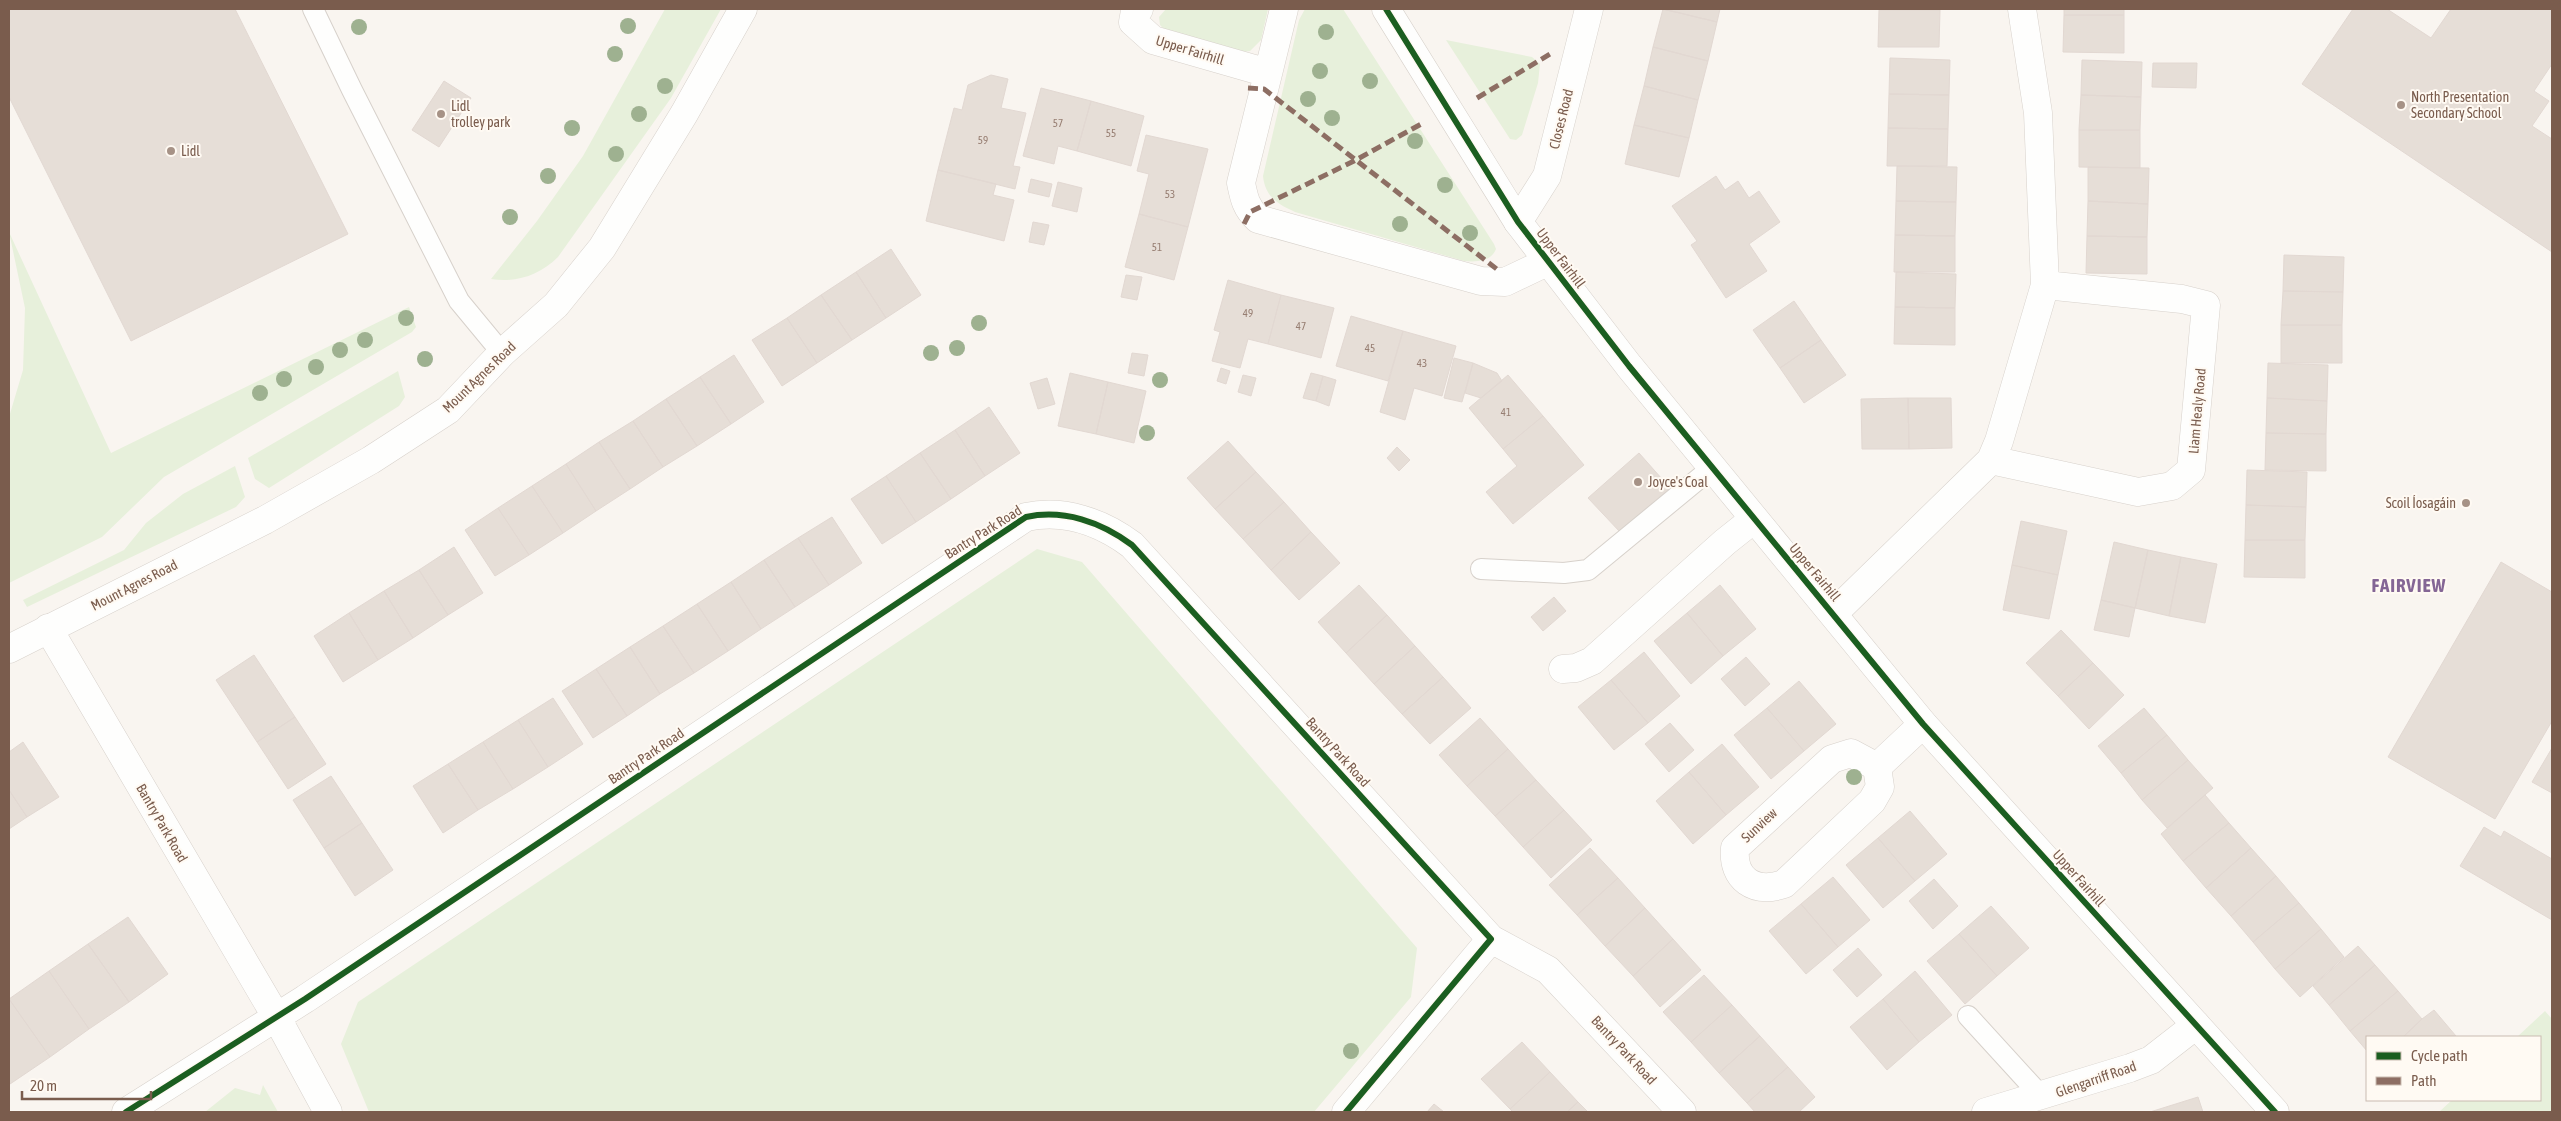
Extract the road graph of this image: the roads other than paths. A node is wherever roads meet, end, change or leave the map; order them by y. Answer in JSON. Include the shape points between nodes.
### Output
{"nodes":[{"id":1,"x":313,"y":9,"type":"edge"},
{"id":2,"x":743,"y":9,"type":"edge"},
{"id":3,"x":1139,"y":9,"type":"edge"},
{"id":4,"x":1284,"y":9,"type":"edge"},
{"id":5,"x":1386,"y":9,"type":"edge"},
{"id":6,"x":1589,"y":9,"type":"edge"},
{"id":7,"x":2022,"y":9,"type":"edge"},
{"id":8,"x":1268,"y":73,"type":"junction"},
{"id":9,"x":1518,"y":222,"type":"junction"},
{"id":10,"x":1547,"y":262,"type":"junction"},
{"id":11,"x":2045,"y":285,"type":"junction"},
{"id":12,"x":502,"y":353,"type":"junction"},
{"id":13,"x":1991,"y":460,"type":"junction"},
{"id":14,"x":1713,"y":467,"type":"junction"},
{"id":15,"x":1754,"y":519,"type":"junction"},
{"id":16,"x":1481,"y":569,"type":"dead end"},
{"id":17,"x":1834,"y":613,"type":"junction"},
{"id":18,"x":48,"y":628,"type":"junction"},
{"id":19,"x":9,"y":649,"type":"edge"},
{"id":20,"x":1563,"y":669,"type":"dead end"},
{"id":21,"x":1923,"y":724,"type":"junction"},
{"id":22,"x":1877,"y":767,"type":"junction"},
{"id":23,"x":1491,"y":938,"type":"junction"},
{"id":24,"x":1968,"y":1016,"type":"dead end"},
{"id":25,"x":276,"y":1018,"type":"junction"},
{"id":26,"x":2196,"y":1025,"type":"junction"},
{"id":27,"x":2042,"y":1097,"type":"junction"},
{"id":28,"x":126,"y":1112,"type":"edge"},
{"id":29,"x":328,"y":1112,"type":"edge"},
{"id":30,"x":1346,"y":1112,"type":"edge"},
{"id":31,"x":1682,"y":1112,"type":"edge"},
{"id":32,"x":1986,"y":1112,"type":"edge"},
{"id":33,"x":2275,"y":1112,"type":"edge"}],
"edges":[{"from":1,"to":12,"type":"lane","via":[[460,301]]},
{"from":2,"to":12,"type":"street","name":"Mount Agnes Road","via":[[684,114],[602,248],[556,305]]},
{"from":3,"to":8,"type":"street","name":"Upper Fairhill","via":[[1135,11],[1133,22],[1153,40]]},
{"from":4,"to":8,"type":"street","name":"Upper Fairhill"},
{"from":5,"to":9,"type":"street","name":"Upper Fairhill"},
{"from":6,"to":9,"type":"street","name":"Closes Road","via":[[1547,176]]},
{"from":7,"to":11,"type":"street","via":[[2038,113]]},
{"from":8,"to":10,"type":"street","name":"Upper Fairhill","via":[[1241,183],[1244,202],[1258,219],[1481,281],[1504,282]]},
{"from":9,"to":10,"type":"street","name":"Upper Fairhill"},
{"from":10,"to":14,"type":"street","name":"Upper Fairhill"},
{"from":11,"to":13,"type":"street"},
{"from":11,"to":13,"type":"street","name":"Liam Healy Road","via":[[2182,299],[2206,305],[2191,470],[2172,486],[2138,492]]},
{"from":12,"to":18,"type":"street","name":"Mount Agnes Road","via":[[448,410],[371,460],[265,520]]},
{"from":13,"to":17,"type":"street"},
{"from":14,"to":15,"type":"street","name":"Upper Fairhill"},
{"from":14,"to":16,"type":"lane","via":[[1588,570]]},
{"from":15,"to":17,"type":"street","name":"Upper Fairhill"},
{"from":15,"to":20,"type":"street","via":[[1592,661]]},
{"from":17,"to":21,"type":"street","name":"Upper Fairhill"},
{"from":18,"to":19,"type":"street","name":"Mount Agnes Road"},
{"from":18,"to":25,"type":"street","name":"Bantry Park Road"},
{"from":21,"to":22,"type":"street"},
{"from":21,"to":26,"type":"street","name":"Upper Fairhill"},
{"from":22,"to":22,"type":"street","name":"Sunview","via":[[1851,753],[1832,759],[1735,848],[1734,863],[1741,876],[1758,887],[1784,884],[1872,801],[1880,787]]},
{"from":23,"to":25,"type":"street","name":"Bantry Park Road","via":[[1132,545],[1113,532],[1086,521],[1045,513],[1026,517]]},
{"from":23,"to":30,"type":"street"},
{"from":23,"to":31,"type":"street","name":"Bantry Park Road","via":[[1548,970]]},
{"from":24,"to":27,"type":"lane"},
{"from":25,"to":28,"type":"street"},
{"from":25,"to":29,"type":"street","name":"Bantry Park Road"},
{"from":26,"to":27,"type":"street","name":"Glengarriff Road","via":[[2151,1060]]},
{"from":26,"to":33,"type":"street","name":"Upper Fairhill"},
{"from":27,"to":32,"type":"street","name":"Glengarriff Road"}]}
